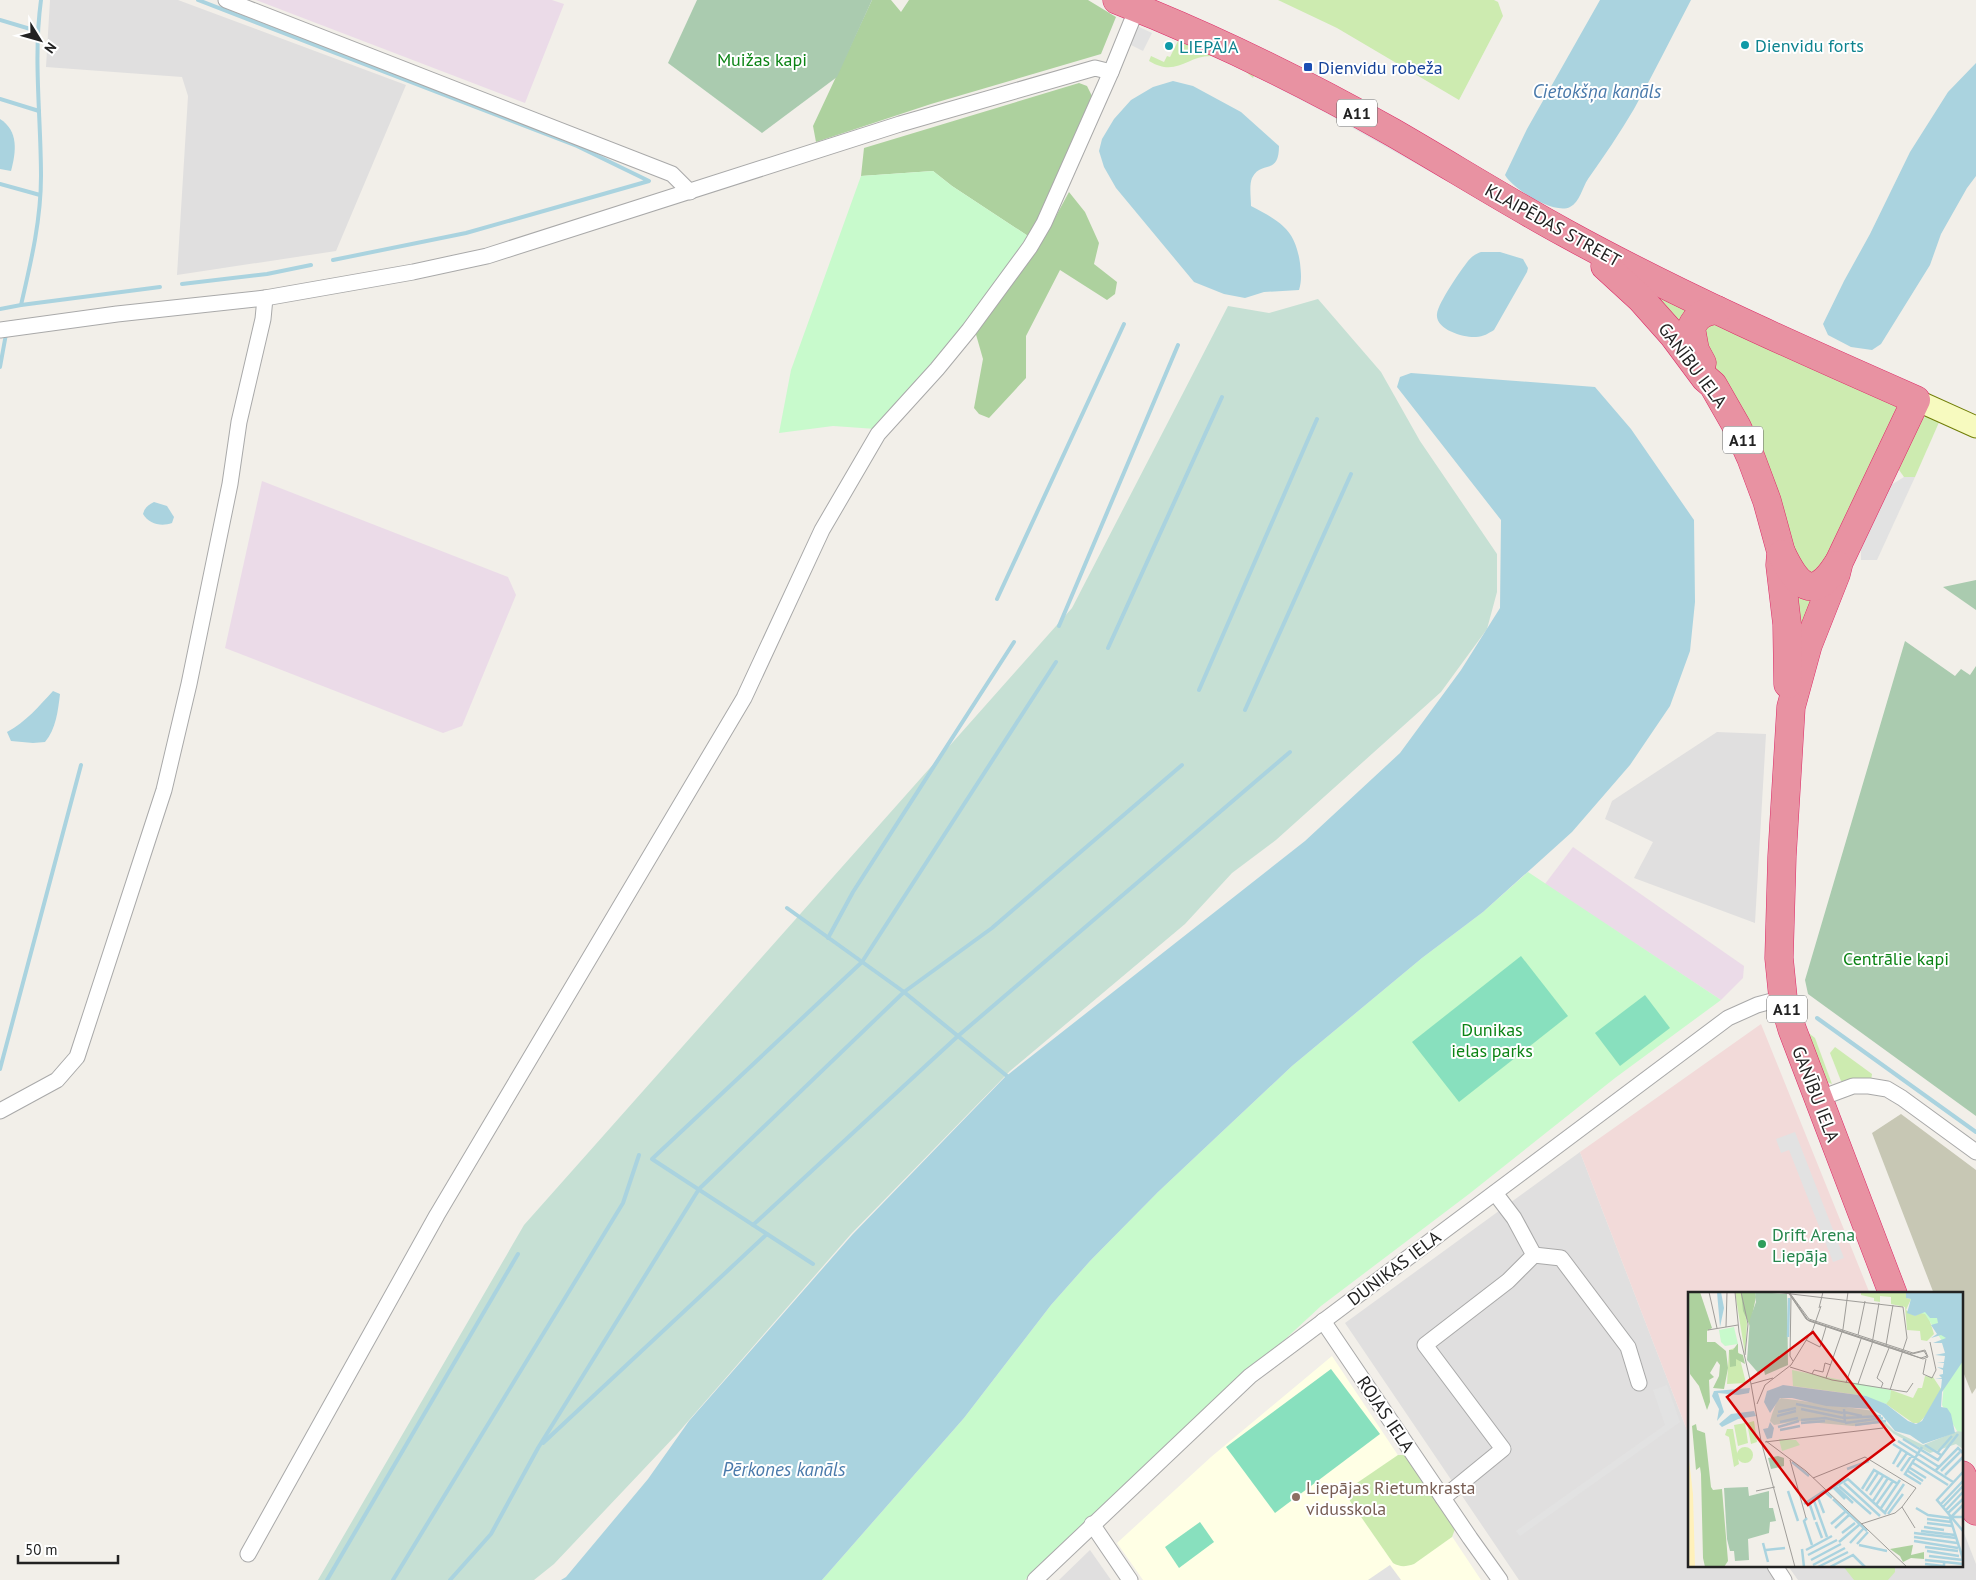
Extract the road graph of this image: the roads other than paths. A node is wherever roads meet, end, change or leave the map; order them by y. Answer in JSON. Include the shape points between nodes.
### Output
{"nodes":[{"id":1,"x":226,"y":0,"type":"edge"},
{"id":2,"x":1127,"y":4,"type":"edge"},
{"id":3,"x":1111,"y":72,"type":"junction"},
{"id":4,"x":690,"y":192,"type":"junction"},
{"id":5,"x":1565,"y":234,"type":"junction"},
{"id":6,"x":265,"y":298,"type":"junction"},
{"id":7,"x":1717,"y":310,"type":"junction"},
{"id":8,"x":0,"y":330,"type":"edge"},
{"id":9,"x":1713,"y":386,"type":"junction"},
{"id":10,"x":1916,"y":400,"type":"junction"},
{"id":11,"x":1976,"y":427,"type":"edge"},
{"id":12,"x":1781,"y":552,"type":"junction"},
{"id":13,"x":1839,"y":562,"type":"junction"},
{"id":14,"x":1791,"y":707,"type":"junction"},
{"id":15,"x":1783,"y":998,"type":"junction"},
{"id":16,"x":1818,"y":1099,"type":"junction"},
{"id":17,"x":0,"y":1111,"type":"edge"},
{"id":18,"x":1976,"y":1152,"type":"edge"},
{"id":19,"x":1495,"y":1192,"type":"junction"},
{"id":20,"x":1534,"y":1255,"type":"junction"},
{"id":21,"x":1892,"y":1292,"type":"edge"},
{"id":22,"x":1323,"y":1321,"type":"junction"},
{"id":23,"x":1639,"y":1383,"type":"dead end"},
{"id":24,"x":1964,"y":1480,"type":"edge"},
{"id":25,"x":1443,"y":1498,"type":"junction"},
{"id":26,"x":1976,"y":1511,"type":"edge"},
{"id":27,"x":1092,"y":1524,"type":"junction"},
{"id":28,"x":248,"y":1554,"type":"dead end"},
{"id":29,"x":1776,"y":1568,"type":"edge"},
{"id":30,"x":1035,"y":1580,"type":"edge"},
{"id":31,"x":1130,"y":1580,"type":"edge"},
{"id":32,"x":1500,"y":1580,"type":"edge"},
{"id":33,"x":1784,"y":1580,"type":"edge"}],
"edges":[{"from":1,"to":4,"type":"street","via":[[672,174]]},
{"from":2,"to":3,"type":"street"},
{"from":2,"to":5,"type":"highway","name":"KLAIPĒDAS STREET","number":"A11","via":[[1210,39],[1300,83]]},
{"from":3,"to":4,"type":"street","via":[[1095,68],[900,124]]},
{"from":3,"to":28,"type":"street","via":[[1044,223],[1030,247],[943,363],[878,434],[822,530],[744,698],[437,1215]]},
{"from":4,"to":6,"type":"street","via":[[487,256]]},
{"from":5,"to":7,"type":"highway","name":"KLAIPĒDAS STREET","number":"A11"},
{"from":5,"to":9,"type":"highway","name":"GANĪBU IELA","number":"A11","via":[[1641,299]]},
{"from":6,"to":8,"type":"street"},
{"from":6,"to":17,"type":"street","via":[[264,319],[239,422],[230,484],[191,675],[164,790],[77,1057],[57,1080]]},
{"from":7,"to":9,"type":"highway","via":[[1698,316],[1691,328],[1695,350]]},
{"from":7,"to":10,"type":"highway","name":"KLAIPĒDAS STREET","number":"A11"},
{"from":9,"to":12,"type":"highway","name":"GANĪBU IELA","number":"A11","via":[[1751,458]]},
{"from":10,"to":11,"type":"main road","name":"KLAIPĒDAS STREET"},
{"from":10,"to":13,"type":"highway","name":"GANĪBU IELA","number":"A11"},
{"from":12,"to":13,"type":"highway","via":[[1792,575],[1805,586],[1817,586],[1830,577]]},
{"from":12,"to":14,"type":"highway","name":"GANĪBU IELA","number":"A11"},
{"from":13,"to":14,"type":"highway","name":"GANĪBU IELA","number":"A11","via":[[1808,645]]},
{"from":14,"to":15,"type":"highway","name":"GANĪBU IELA","number":"A11","via":[[1779,958]]},
{"from":15,"to":16,"type":"highway","name":"GANĪBU IELA","number":"A11"},
{"from":15,"to":19,"type":"street","name":"DUNIKAS IELA","via":[[1728,1018]]},
{"from":16,"to":18,"type":"street","via":[[1853,1086],[1887,1089]]},
{"from":16,"to":21,"type":"highway","name":"GANĪBU IELA","number":"A11"},
{"from":19,"to":20,"type":"street"},
{"from":19,"to":22,"type":"street","name":"DUNIKAS IELA"},
{"from":20,"to":23,"type":"street","via":[[1561,1258],[1628,1347]]},
{"from":20,"to":25,"type":"street","via":[[1508,1281],[1425,1345],[1502,1450]]},
{"from":22,"to":25,"type":"street","name":"ROJAS IELA"},
{"from":22,"to":27,"type":"street","name":"DUNIKAS IELA","via":[[1250,1376]]},
{"from":24,"to":26,"type":"highway"},
{"from":25,"to":32,"type":"street","name":"ROJAS IELA"},
{"from":27,"to":30,"type":"street","name":"DUNIKAS IELA"},
{"from":27,"to":31,"type":"street"},
{"from":29,"to":33,"type":"street"}]}
